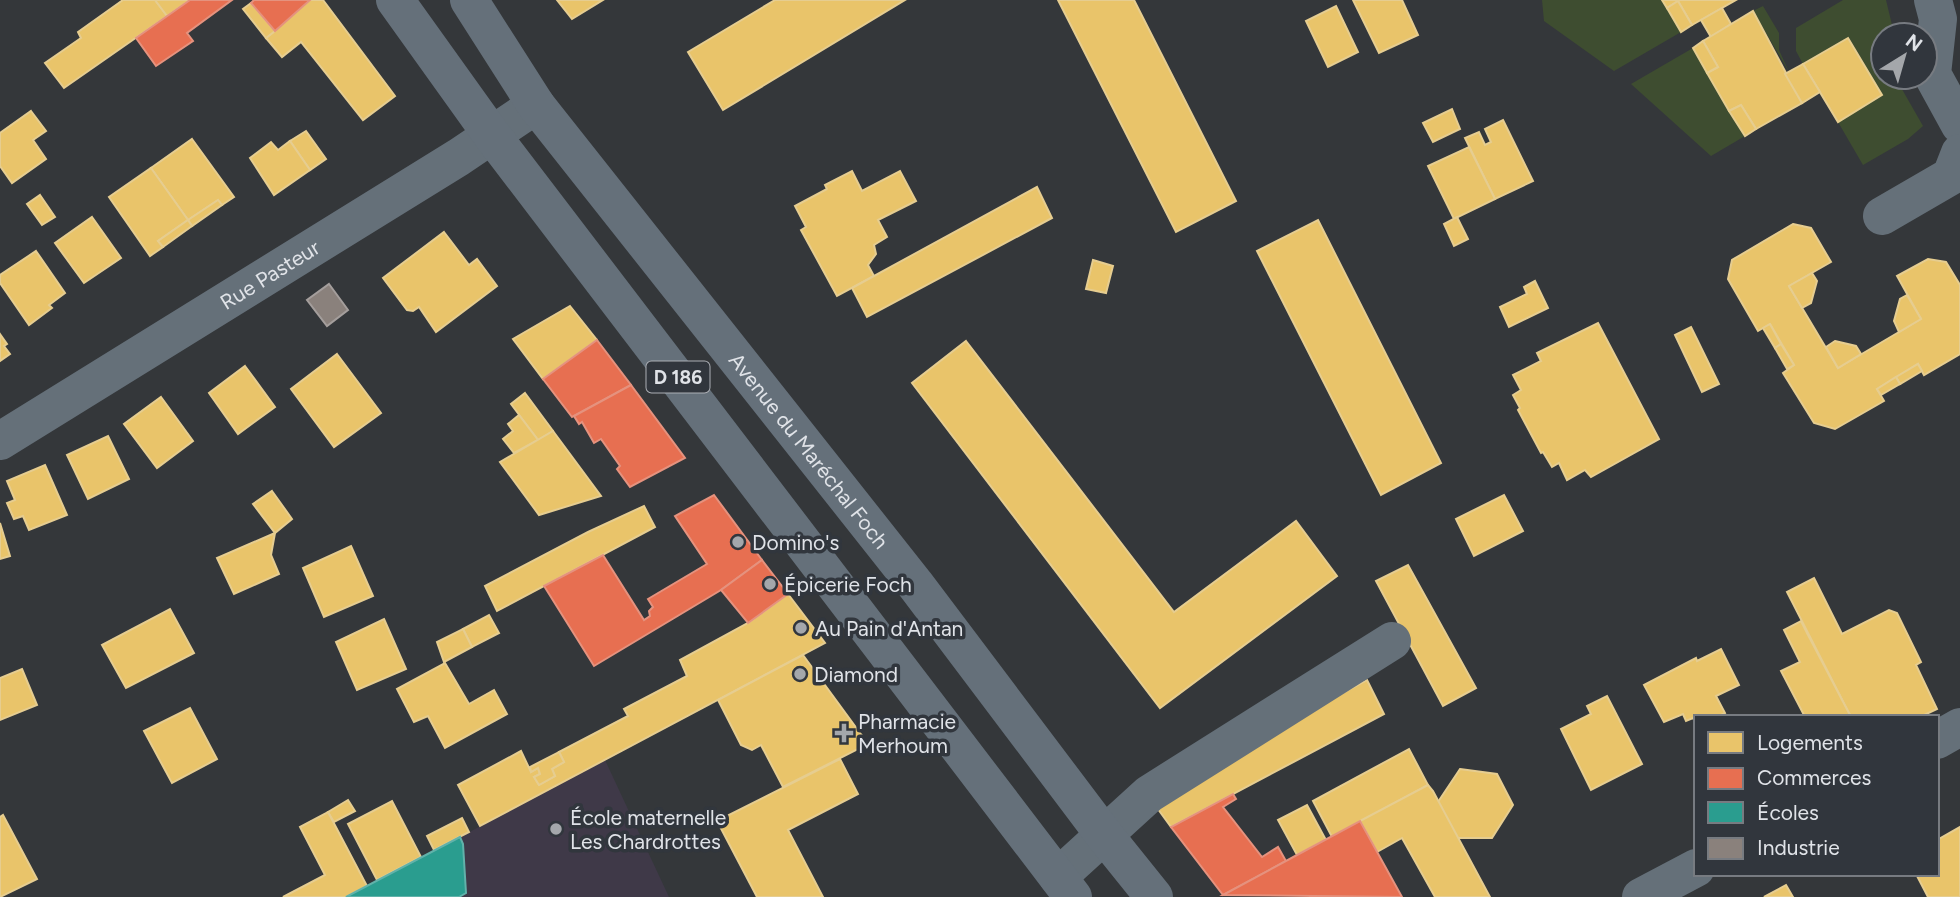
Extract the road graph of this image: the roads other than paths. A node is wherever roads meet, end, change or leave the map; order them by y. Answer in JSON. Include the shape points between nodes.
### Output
{"nodes":[{"id":1,"x":395,"y":0,"type":"edge"},
{"id":2,"x":469,"y":0,"type":"edge"},
{"id":3,"x":1933,"y":0,"type":"edge"},
{"id":4,"x":536,"y":105,"type":"junction"},
{"id":5,"x":1960,"y":125,"type":"edge"},
{"id":6,"x":491,"y":134,"type":"junction"},
{"id":7,"x":1960,"y":153,"type":"edge"},
{"id":8,"x":1882,"y":216,"type":"dead end"},
{"id":9,"x":0,"y":441,"type":"edge"},
{"id":10,"x":1392,"y":641,"type":"dead end"},
{"id":11,"x":1960,"y":727,"type":"edge"},
{"id":12,"x":1939,"y":739,"type":"edge"},
{"id":13,"x":1105,"y":836,"type":"junction"},
{"id":14,"x":1694,"y":869,"type":"edge"},
{"id":15,"x":1066,"y":887,"type":"edge"},
{"id":16,"x":1154,"y":897,"type":"edge"},
{"id":17,"x":1641,"y":897,"type":"edge"}],
"edges":[{"from":1,"to":6,"type":"main road","number":"D 186"},
{"from":2,"to":4,"type":"main road","name":"Avenue du Maréchal Foch","number":"D 186"},
{"from":3,"to":5,"type":"street","via":[[1938,19],[1932,74]]},
{"from":4,"to":6,"type":"street","name":"Rue Pasteur"},
{"from":4,"to":13,"type":"main road","name":"Avenue du Maréchal Foch","number":"D 186","via":[[915,584]]},
{"from":6,"to":9,"type":"street","name":"Rue Pasteur"},
{"from":6,"to":15,"type":"main road","number":"D 186"},
{"from":7,"to":8,"type":"street","via":[[1951,176]]},
{"from":10,"to":13,"type":"street","via":[[1149,794]]},
{"from":11,"to":12,"type":"street"},
{"from":13,"to":15,"type":"street"},
{"from":13,"to":16,"type":"main road","name":"Avenue du Maréchal Foch","number":"D 186"},
{"from":14,"to":17,"type":"street"}]}
